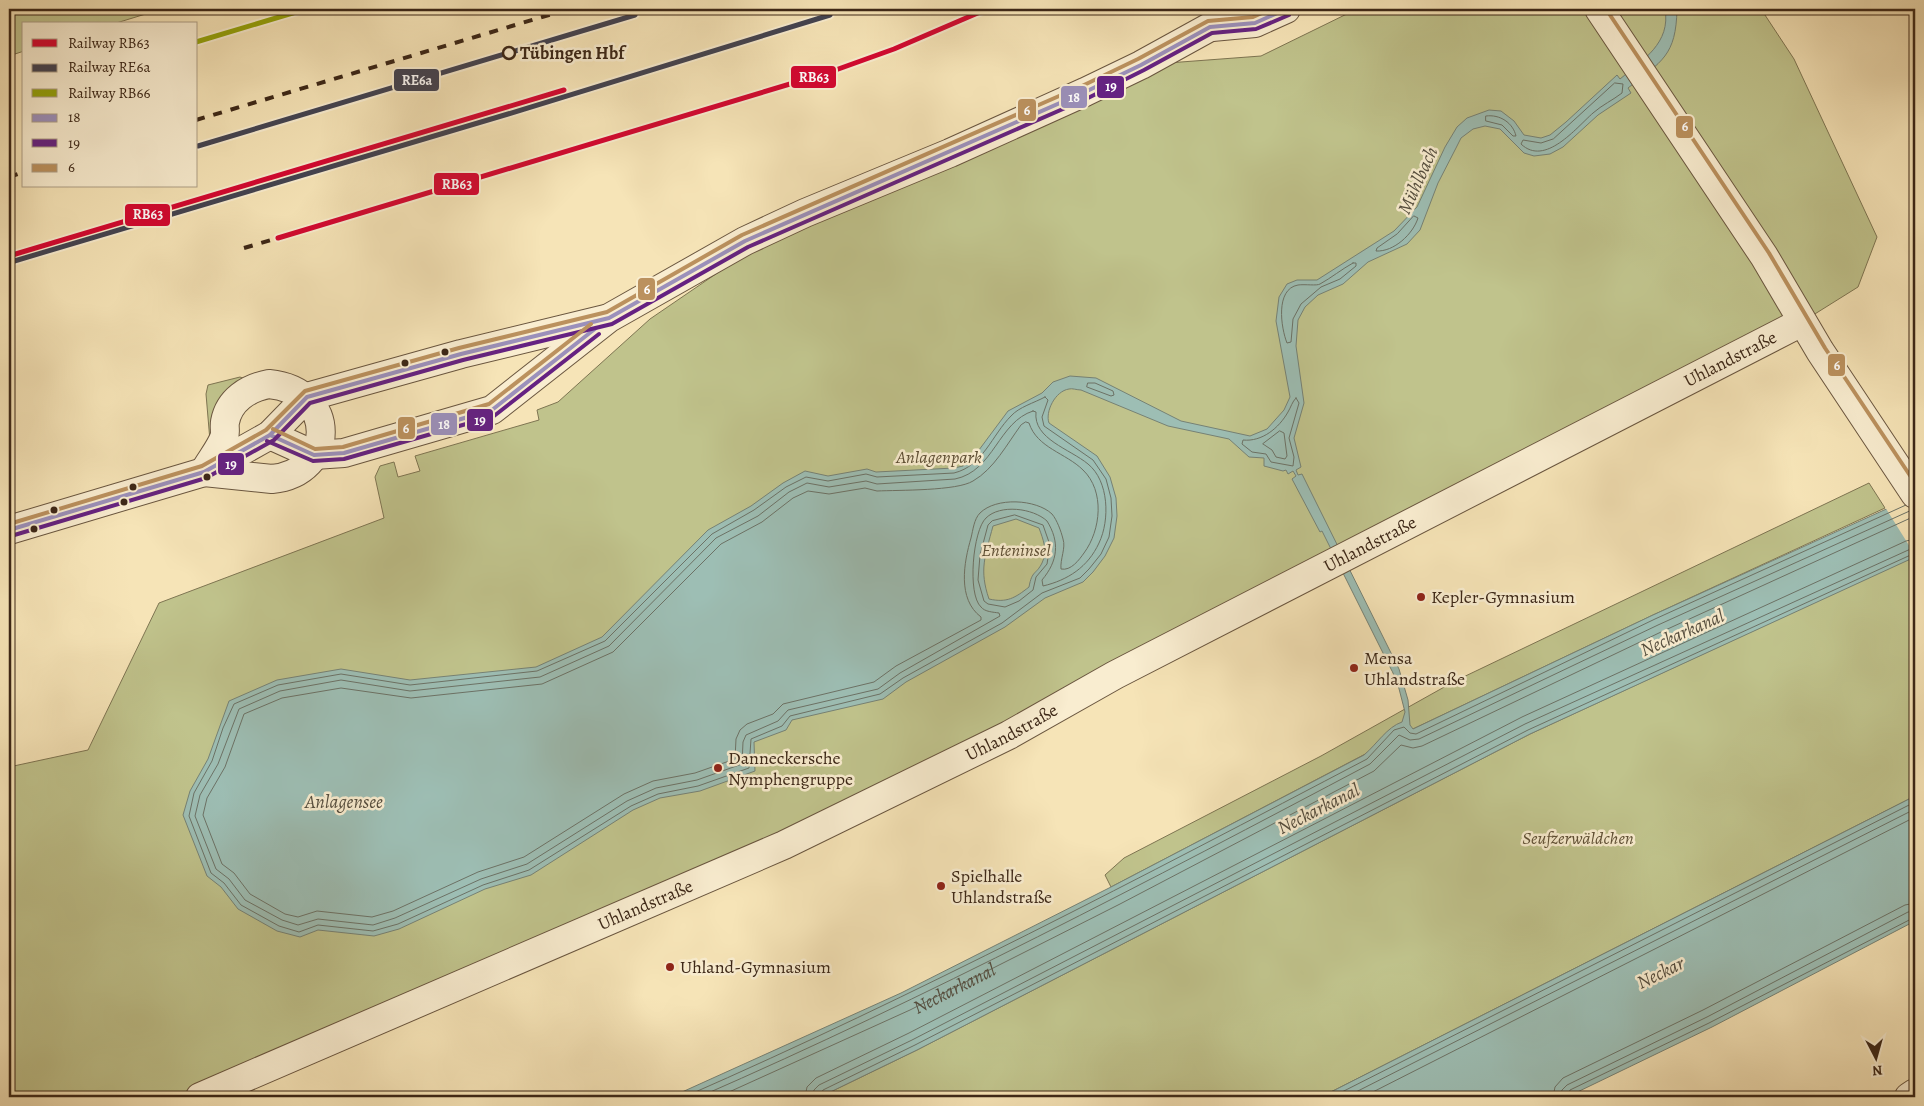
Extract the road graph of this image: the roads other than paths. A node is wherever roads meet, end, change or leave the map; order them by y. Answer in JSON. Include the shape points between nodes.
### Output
{"nodes":[{"id":1,"x":1235,"y":9,"type":"edge"},
{"id":2,"x":1286,"y":9,"type":"edge"},
{"id":3,"x":1599,"y":9,"type":"edge"},
{"id":4,"x":1210,"y":27,"type":"junction"},
{"id":5,"x":608,"y":318,"type":"junction"},
{"id":6,"x":1802,"y":322,"type":"junction"},
{"id":7,"x":307,"y":397,"type":"junction"},
{"id":8,"x":270,"y":435,"type":"junction"},
{"id":9,"x":314,"y":455,"type":"junction"},
{"id":10,"x":204,"y":472,"type":"junction"},
{"id":11,"x":1915,"y":494,"type":"edge"},
{"id":12,"x":9,"y":530,"type":"edge"},
{"id":13,"x":1915,"y":1094,"type":"edge"},
{"id":14,"x":200,"y":1097,"type":"edge"},
{"id":15,"x":1909,"y":1097,"type":"edge"}],
"edges":[{"from":1,"to":4,"type":"street"},
{"from":2,"to":4,"type":"street","via":[[1255,22]]},
{"from":3,"to":6,"type":"street","via":[[1764,256]]},
{"from":4,"to":5,"type":"street","via":[[1085,92],[754,237]]},
{"from":5,"to":7,"type":"street"},
{"from":5,"to":9,"type":"street","via":[[492,410],[344,453]]},
{"from":6,"to":11,"type":"street"},
{"from":6,"to":14,"type":"street","name":"Uhlandstraße","via":[[1114,675],[1009,734],[784,845]]},
{"from":7,"to":8,"type":"street"},
{"from":7,"to":9,"type":"street","via":[[320,428],[320,442]]},
{"from":7,"to":10,"type":"street","via":[[286,385],[269,384],[253,387],[240,396],[231,407],[225,421],[224,437]]},
{"from":8,"to":9,"type":"street"},
{"from":8,"to":10,"type":"street"},
{"from":9,"to":10,"type":"street","via":[[304,468],[272,480]]},
{"from":10,"to":12,"type":"street"},
{"from":13,"to":15,"type":"street"}]}
